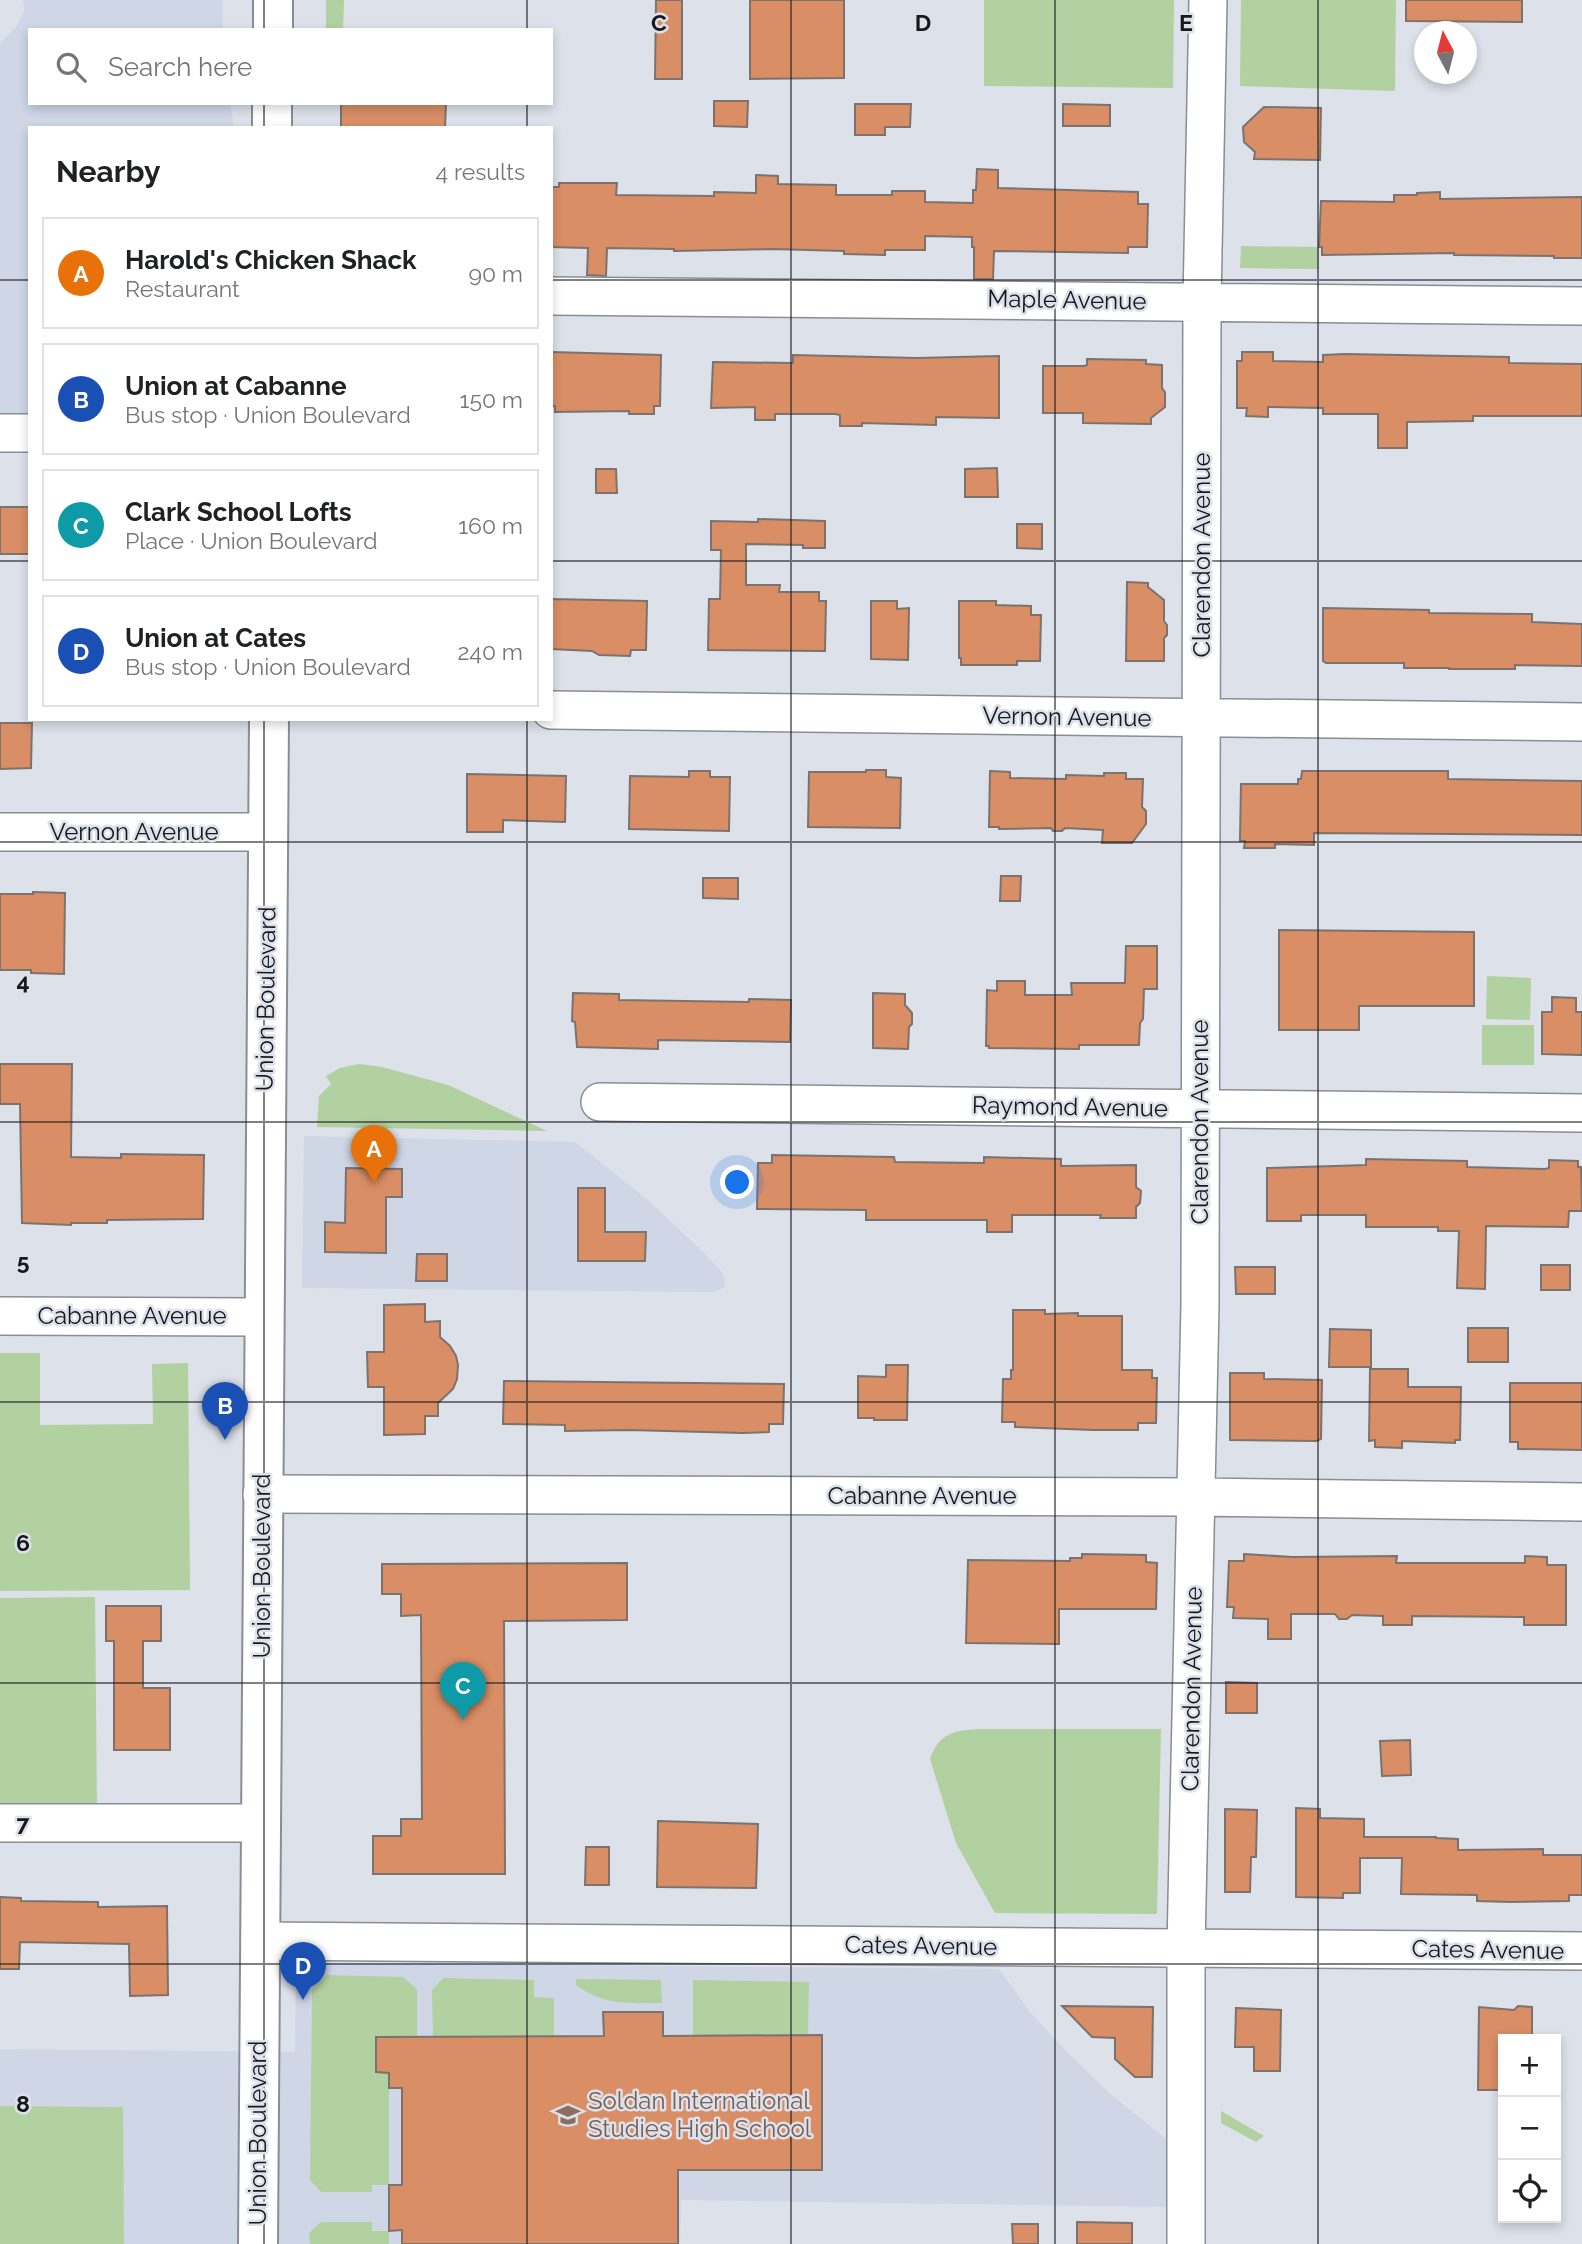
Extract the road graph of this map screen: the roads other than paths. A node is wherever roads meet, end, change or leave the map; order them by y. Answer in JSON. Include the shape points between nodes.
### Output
{"nodes":[{"id":1,"x":273,"y":0,"type":"edge"},
{"id":2,"x":1208,"y":0,"type":"edge"},
{"id":3,"x":273,"y":28,"type":"edge"},
{"id":4,"x":272,"y":105,"type":"edge"},
{"id":5,"x":272,"y":126,"type":"edge"},
{"id":6,"x":553,"y":296,"type":"edge"},
{"id":7,"x":1202,"y":302,"type":"junction"},
{"id":8,"x":1582,"y":306,"type":"edge"},
{"id":9,"x":0,"y":433,"type":"edge"},
{"id":10,"x":28,"y":433,"type":"edge"},
{"id":11,"x":553,"y":710,"type":"edge"},
{"id":12,"x":1202,"y":719,"type":"junction"},
{"id":13,"x":269,"y":721,"type":"edge"},
{"id":14,"x":1582,"y":722,"type":"edge"},
{"id":15,"x":0,"y":832,"type":"edge"},
{"id":16,"x":267,"y":832,"type":"junction"},
{"id":17,"x":600,"y":1102,"type":"dead end"},
{"id":18,"x":1200,"y":1108,"type":"junction"},
{"id":19,"x":1582,"y":1113,"type":"edge"},
{"id":20,"x":0,"y":1316,"type":"edge"},
{"id":21,"x":264,"y":1317,"type":"junction"},
{"id":22,"x":262,"y":1494,"type":"junction"},
{"id":23,"x":1196,"y":1497,"type":"junction"},
{"id":24,"x":1582,"y":1502,"type":"edge"},
{"id":25,"x":0,"y":1823,"type":"edge"},
{"id":26,"x":261,"y":1823,"type":"junction"},
{"id":27,"x":260,"y":1941,"type":"junction"},
{"id":28,"x":1186,"y":1947,"type":"junction"},
{"id":29,"x":1582,"y":1951,"type":"edge"},
{"id":30,"x":258,"y":2244,"type":"edge"},
{"id":31,"x":1186,"y":2244,"type":"edge"}],
"edges":[{"from":1,"to":3,"type":"main road"},
{"from":2,"to":7,"type":"street","name":"Clarendon Avenue"},
{"from":4,"to":5,"type":"main road"},
{"from":6,"to":7,"type":"street","name":"Maple Avenue"},
{"from":7,"to":8,"type":"street","name":"Maple Avenue"},
{"from":7,"to":12,"type":"street","name":"Clarendon Avenue"},
{"from":9,"to":10,"type":"street"},
{"from":11,"to":12,"type":"street","name":"Vernon Avenue"},
{"from":12,"to":14,"type":"street","name":"Vernon Avenue"},
{"from":12,"to":18,"type":"street","name":"Clarendon Avenue"},
{"from":13,"to":16,"type":"main road","name":"Union Boulevard"},
{"from":15,"to":16,"type":"street","name":"Vernon Avenue"},
{"from":16,"to":21,"type":"main road","name":"Union Boulevard"},
{"from":17,"to":18,"type":"street","name":"Raymond Avenue"},
{"from":18,"to":19,"type":"street","name":"Raymond Avenue"},
{"from":18,"to":23,"type":"street","name":"Clarendon Avenue"},
{"from":20,"to":21,"type":"street","name":"Cabanne Avenue"},
{"from":21,"to":22,"type":"main road","name":"Union Boulevard"},
{"from":22,"to":23,"type":"street","name":"Cabanne Avenue"},
{"from":22,"to":26,"type":"main road","name":"Union Boulevard"},
{"from":23,"to":24,"type":"street","name":"Cabanne Avenue"},
{"from":23,"to":28,"type":"street","name":"Clarendon Avenue"},
{"from":25,"to":26,"type":"street"},
{"from":26,"to":27,"type":"main road","name":"Union Boulevard"},
{"from":27,"to":28,"type":"street","name":"Cates Avenue"},
{"from":27,"to":30,"type":"main road","name":"Union Boulevard"},
{"from":28,"to":29,"type":"street","name":"Cates Avenue"},
{"from":28,"to":31,"type":"street","name":"Clarendon Avenue"}]}
